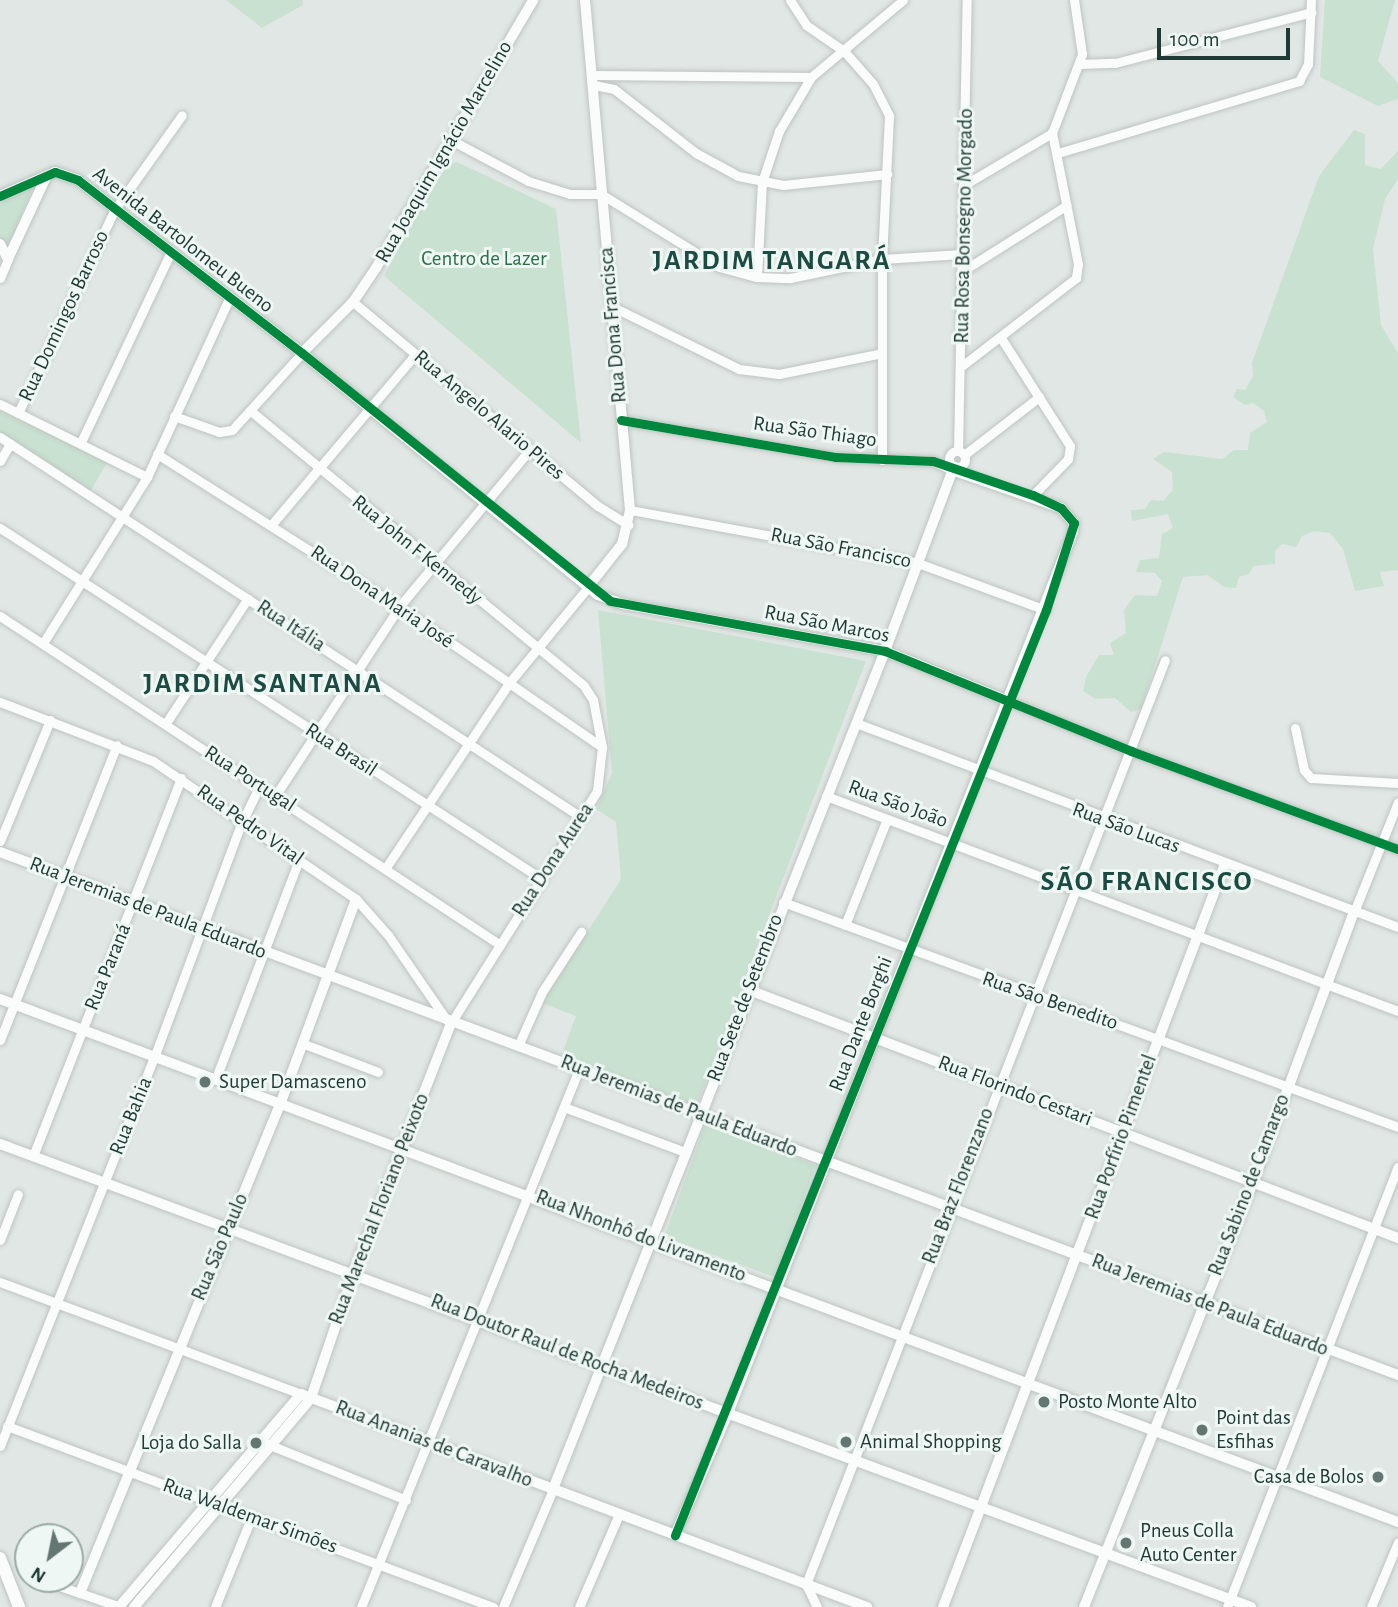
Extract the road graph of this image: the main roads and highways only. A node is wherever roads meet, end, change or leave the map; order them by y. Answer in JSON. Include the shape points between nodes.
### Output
{"nodes":[{"id":1,"x":0,"y":1558,"type":"edge"},
{"id":2,"x":19,"y":1607,"type":"edge"}],
"edges":[{"from":1,"to":2,"type":"main road"}]}
